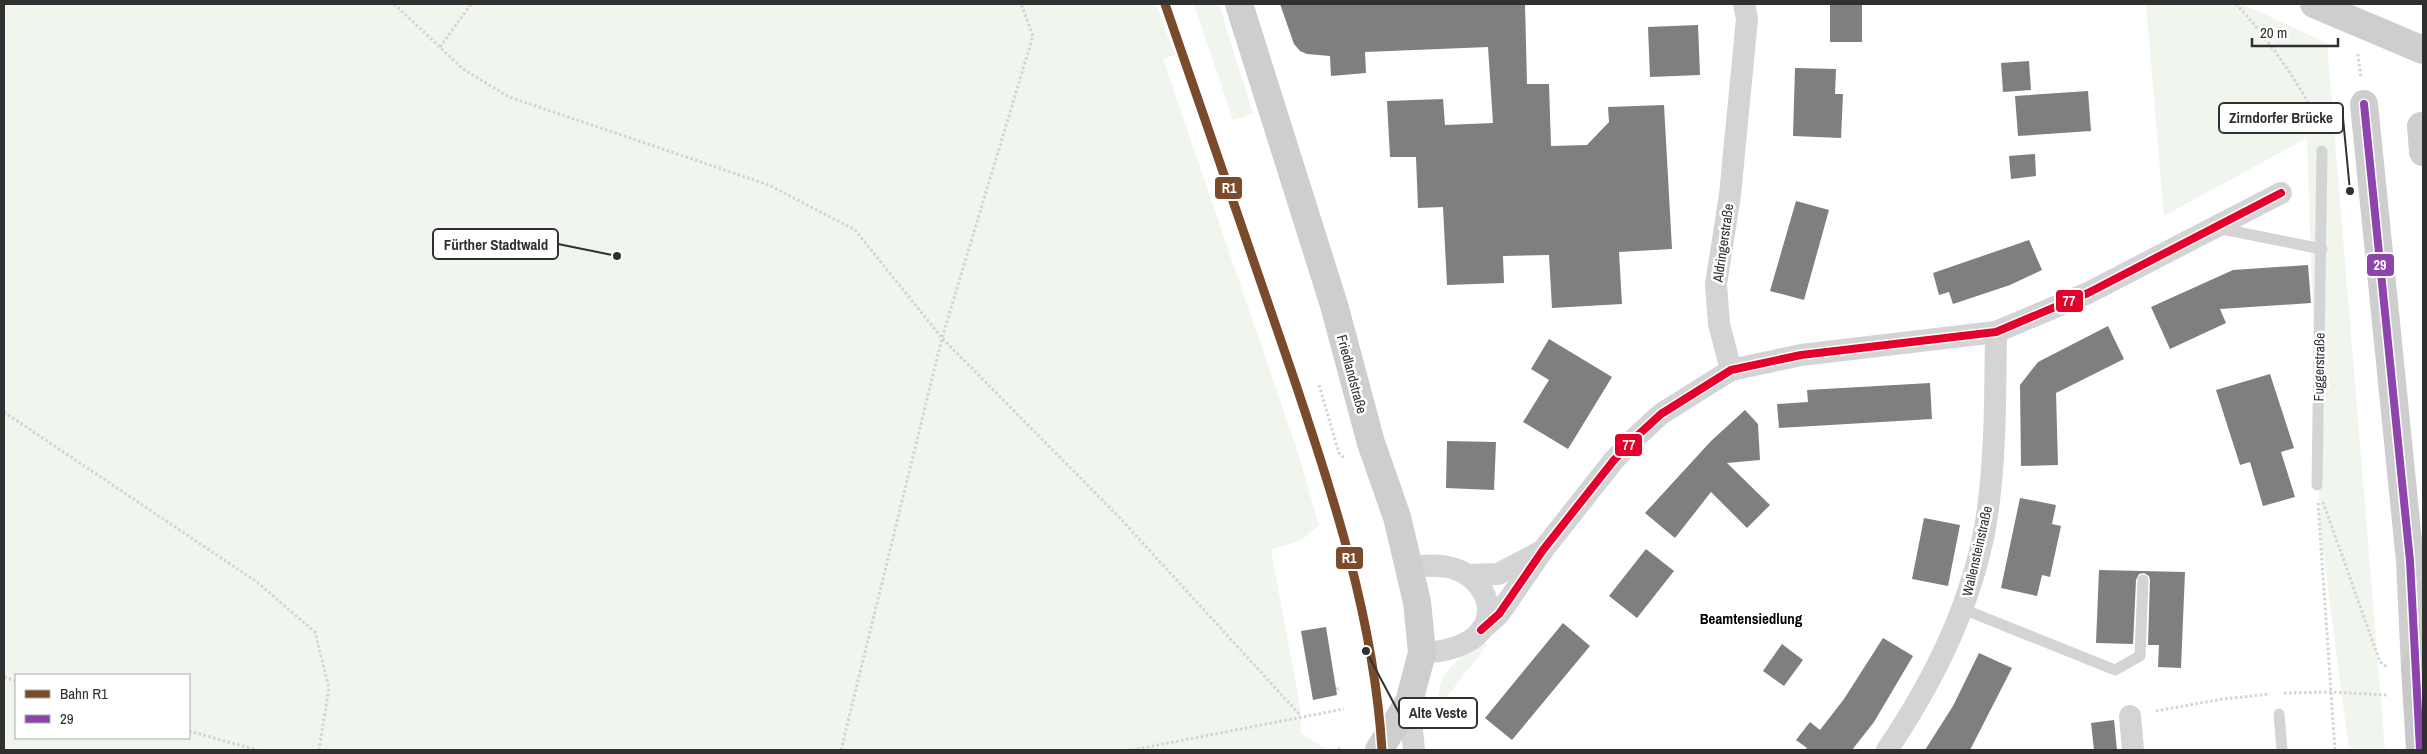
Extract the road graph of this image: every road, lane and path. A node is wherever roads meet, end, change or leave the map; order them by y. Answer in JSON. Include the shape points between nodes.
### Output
{"nodes":[{"id":1,"x":394,"y":4,"type":"edge"},
{"id":2,"x":471,"y":4,"type":"edge"},
{"id":3,"x":1021,"y":4,"type":"edge"},
{"id":4,"x":1239,"y":4,"type":"edge"},
{"id":5,"x":1744,"y":4,"type":"edge"},
{"id":6,"x":2236,"y":4,"type":"edge"},
{"id":7,"x":2314,"y":4,"type":"edge"},
{"id":8,"x":440,"y":47,"type":"junction"},
{"id":9,"x":2423,"y":50,"type":"edge"},
{"id":10,"x":2364,"y":104,"type":"dead end"},
{"id":11,"x":2322,"y":151,"type":"joint"},
{"id":12,"x":2281,"y":193,"type":"dead end"},
{"id":13,"x":2216,"y":228,"type":"junction"},
{"id":14,"x":2322,"y":249,"type":"junction"},
{"id":15,"x":1996,"y":332,"type":"junction"},
{"id":16,"x":942,"y":338,"type":"junction"},
{"id":17,"x":1731,"y":370,"type":"junction"},
{"id":18,"x":1319,"y":385,"type":"dead end"},
{"id":19,"x":4,"y":412,"type":"edge"},
{"id":20,"x":1346,"y":460,"type":"dead end"},
{"id":21,"x":2317,"y":485,"type":"junction"},
{"id":22,"x":1543,"y":550,"type":"junction"},
{"id":23,"x":1410,"y":567,"type":"junction"},
{"id":24,"x":1470,"y":575,"type":"junction"},
{"id":25,"x":2143,"y":580,"type":"dead end"},
{"id":26,"x":1963,"y":609,"type":"junction"},
{"id":27,"x":1481,"y":630,"type":"junction"},
{"id":28,"x":2423,"y":640,"type":"edge"},
{"id":29,"x":1422,"y":653,"type":"junction"},
{"id":30,"x":2402,"y":668,"type":"junction"},
{"id":31,"x":1336,"y":689,"type":"dead end"},
{"id":32,"x":1341,"y":689,"type":"dead end"},
{"id":33,"x":2330,"y":692,"type":"junction"},
{"id":34,"x":2391,"y":695,"type":"dead end"},
{"id":35,"x":1409,"y":702,"type":"junction"},
{"id":36,"x":1344,"y":709,"type":"dead end"},
{"id":37,"x":2279,"y":714,"type":"dead end"},
{"id":38,"x":1301,"y":716,"type":"junction"},
{"id":39,"x":2130,"y":716,"type":"joint"},
{"id":40,"x":190,"y":731,"type":"edge"},
{"id":41,"x":257,"y":750,"type":"edge"},
{"id":42,"x":319,"y":750,"type":"edge"},
{"id":43,"x":841,"y":750,"type":"edge"},
{"id":44,"x":1132,"y":750,"type":"edge"},
{"id":45,"x":1379,"y":750,"type":"edge"},
{"id":46,"x":1414,"y":750,"type":"edge"},
{"id":47,"x":1887,"y":750,"type":"edge"},
{"id":48,"x":2133,"y":750,"type":"edge"},
{"id":49,"x":2282,"y":750,"type":"edge"},
{"id":50,"x":2335,"y":750,"type":"edge"},
{"id":51,"x":2420,"y":750,"type":"edge"}],
"edges":[{"from":1,"to":8,"type":"path"},
{"from":2,"to":8,"type":"path"},
{"from":3,"to":16,"type":"path","via":[[1033,36]]},
{"from":4,"to":23,"type":"main road","name":"Friedlandstraße","via":[[1334,305],[1370,443],[1397,517]]},
{"from":5,"to":17,"type":"street","name":"Aldringerstraße","via":[[1747,19],[1730,195],[1716,284],[1720,324]]},
{"from":6,"to":11,"type":"path","via":[[2281,61],[2317,118]]},
{"from":7,"to":9,"type":"main road"},
{"from":8,"to":16,"type":"path","via":[[463,69],[509,97],[769,185],[855,230]]},
{"from":10,"to":30,"type":"main road","via":[[2410,560]]},
{"from":11,"to":14,"type":"lane","name":"Fuggerstraße"},
{"from":12,"to":13,"type":"street"},
{"from":13,"to":14,"type":"lane"},
{"from":13,"to":15,"type":"street","via":[[2088,293]]},
{"from":14,"to":21,"type":"lane","name":"Fuggerstraße"},
{"from":15,"to":17,"type":"street","via":[[1801,355]]},
{"from":15,"to":26,"type":"street","name":"Wallensteinstraße","via":[[1994,445],[1986,523]]},
{"from":16,"to":38,"type":"path","via":[[1119,517]]},
{"from":16,"to":43,"type":"path"},
{"from":17,"to":22,"type":"street","via":[[1661,414],[1637,436]]},
{"from":18,"to":20,"type":"path","via":[[1339,453]]},
{"from":19,"to":42,"type":"path","via":[[257,582],[315,632],[329,688]]},
{"from":21,"to":30,"type":"path","via":[[2380,662]]},
{"from":21,"to":33,"type":"path"},
{"from":22,"to":24,"type":"street","via":[[1498,574]]},
{"from":22,"to":27,"type":"street","via":[[1514,595]]},
{"from":23,"to":24,"type":"street","via":[[1447,566]]},
{"from":23,"to":29,"type":"main road","name":"Friedlandstraße"},
{"from":24,"to":27,"type":"street","via":[[1487,599],[1486,620]]},
{"from":25,"to":26,"type":"lane","via":[[2140,656],[2115,670]]},
{"from":26,"to":47,"type":"street","name":"Wallensteinstraße","via":[[1912,712]]},
{"from":27,"to":29,"type":"street","via":[[1474,637],[1450,648]]},
{"from":28,"to":30,"type":"main road"},
{"from":29,"to":35,"type":"main road","name":"Friedlandstraße"},
{"from":30,"to":51,"type":"main road"},
{"from":31,"to":32,"type":"path"},
{"from":33,"to":34,"type":"path"},
{"from":33,"to":39,"type":"path","via":[[2223,699]]},
{"from":33,"to":50,"type":"path"},
{"from":35,"to":45,"type":"main road"},
{"from":35,"to":46,"type":"street","name":"Friedlandstraße"},
{"from":36,"to":38,"type":"path"},
{"from":37,"to":49,"type":"lane"},
{"from":38,"to":44,"type":"path"},
{"from":39,"to":48,"type":"street"},
{"from":40,"to":41,"type":"path"}]}
